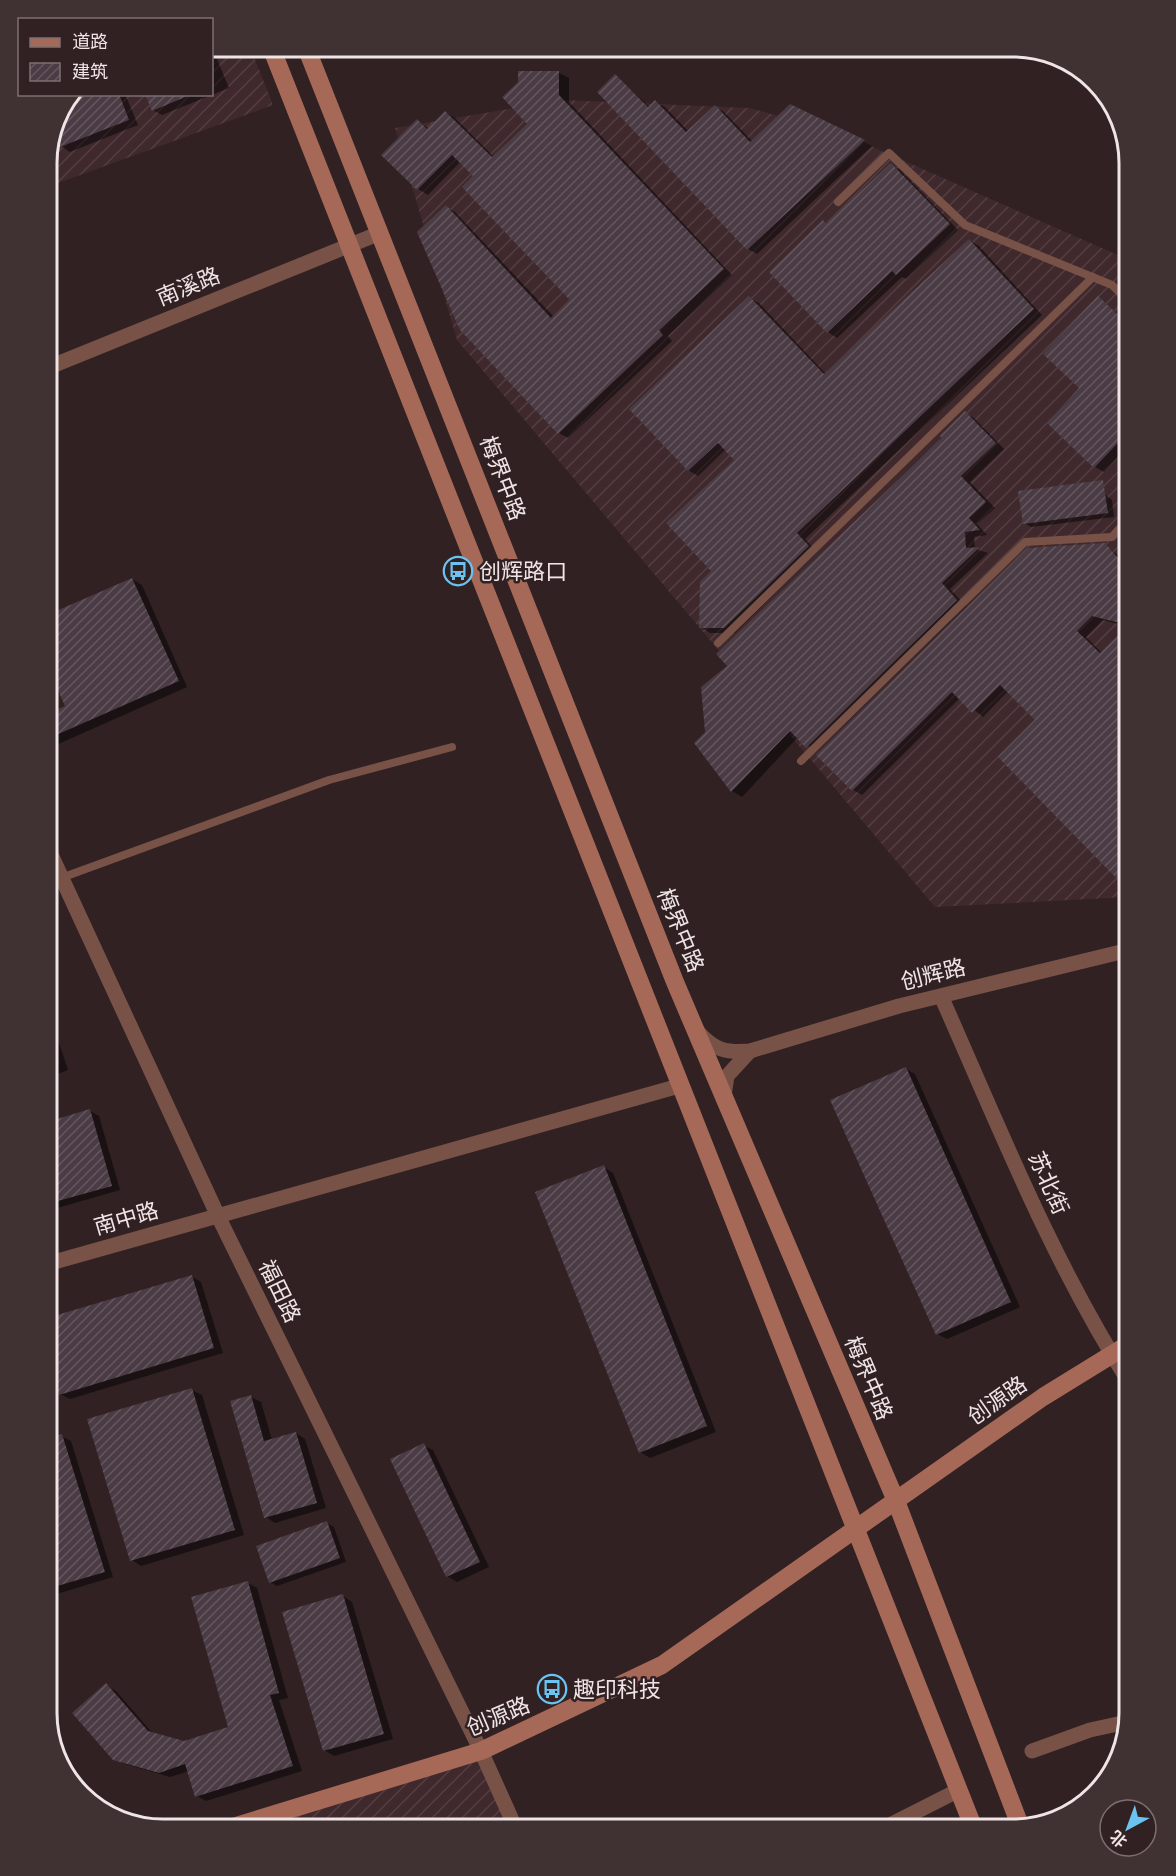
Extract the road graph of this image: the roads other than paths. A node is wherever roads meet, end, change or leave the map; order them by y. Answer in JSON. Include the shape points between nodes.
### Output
{"nodes":[{"id":1,"x":275,"y":57,"type":"edge"},
{"id":2,"x":310,"y":57,"type":"edge"},
{"id":3,"x":838,"y":202,"type":"dead end"},
{"id":4,"x":380,"y":233,"type":"junction"},
{"id":5,"x":347,"y":246,"type":"junction"},
{"id":6,"x":1092,"y":277,"type":"junction"},
{"id":7,"x":1119,"y":292,"type":"edge"},
{"id":8,"x":57,"y":364,"type":"edge"},
{"id":9,"x":1119,"y":530,"type":"edge"},
{"id":10,"x":718,"y":643,"type":"dead end"},
{"id":11,"x":452,"y":747,"type":"dead end"},
{"id":12,"x":801,"y":760,"type":"dead end"},
{"id":13,"x":57,"y":867,"type":"edge"},
{"id":14,"x":62,"y":878,"type":"junction"},
{"id":15,"x":1119,"y":953,"type":"edge"},
{"id":16,"x":941,"y":996,"type":"junction"},
{"id":17,"x":695,"y":1030,"type":"junction"},
{"id":18,"x":750,"y":1051,"type":"junction"},
{"id":19,"x":680,"y":1086,"type":"junction"},
{"id":20,"x":724,"y":1096,"type":"junction"},
{"id":21,"x":218,"y":1216,"type":"junction"},
{"id":22,"x":57,"y":1261,"type":"edge"},
{"id":23,"x":1119,"y":1350,"type":"edge"},
{"id":24,"x":1112,"y":1354,"type":"junction"},
{"id":25,"x":1119,"y":1365,"type":"edge"},
{"id":26,"x":896,"y":1501,"type":"junction"},
{"id":27,"x":855,"y":1531,"type":"junction"},
{"id":28,"x":1118,"y":1724,"type":"edge"},
{"id":29,"x":481,"y":1751,"type":"junction"},
{"id":30,"x":1032,"y":1751,"type":"dead end"},
{"id":31,"x":958,"y":1790,"type":"junction"},
{"id":32,"x":259,"y":1819,"type":"edge"},
{"id":33,"x":512,"y":1819,"type":"edge"},
{"id":34,"x":901,"y":1819,"type":"edge"},
{"id":35,"x":970,"y":1819,"type":"edge"},
{"id":36,"x":1017,"y":1819,"type":"edge"}],
"edges":[{"from":1,"to":5,"type":"main road"},
{"from":2,"to":4,"type":"main road","name":"梅界中路"},
{"from":3,"to":6,"type":"lane","via":[[890,153],[965,225]]},
{"from":4,"to":5,"type":"street","name":"南溪路"},
{"from":4,"to":17,"type":"main road","name":"梅界中路"},
{"from":5,"to":8,"type":"street","name":"南溪路"},
{"from":5,"to":19,"type":"main road"},
{"from":6,"to":7,"type":"lane"},
{"from":6,"to":10,"type":"lane"},
{"from":9,"to":12,"type":"lane","via":[[1112,537],[1025,542]]},
{"from":11,"to":14,"type":"lane","via":[[329,780]]},
{"from":13,"to":14,"type":"street","name":"福田路"},
{"from":14,"to":21,"type":"street","name":"福田路"},
{"from":15,"to":16,"type":"street","name":"创辉路"},
{"from":16,"to":18,"type":"street","name":"创辉路"},
{"from":16,"to":24,"type":"street","name":"苏北街","via":[[1049,1240]]},
{"from":17,"to":18,"type":"street","via":[[721,1051]]},
{"from":17,"to":20,"type":"main road","name":"梅界中路"},
{"from":18,"to":20,"type":"street","via":[[727,1076]]},
{"from":19,"to":21,"type":"street","name":"南中路"},
{"from":19,"to":27,"type":"main road"},
{"from":20,"to":26,"type":"main road","name":"梅界中路"},
{"from":21,"to":22,"type":"street","name":"南中路"},
{"from":21,"to":29,"type":"street","name":"福田路"},
{"from":23,"to":24,"type":"main road","name":"创源路"},
{"from":24,"to":25,"type":"street","name":"苏北街"},
{"from":24,"to":26,"type":"main road","name":"创源路","via":[[1043,1397]]},
{"from":26,"to":27,"type":"main road","name":"创源路"},
{"from":26,"to":36,"type":"main road","name":"梅界中路"},
{"from":27,"to":29,"type":"main road","name":"创源路","via":[[662,1665]]},
{"from":27,"to":31,"type":"main road"},
{"from":28,"to":30,"type":"street"},
{"from":29,"to":32,"type":"main road","name":"创源路"},
{"from":29,"to":33,"type":"street","name":"福田路"},
{"from":31,"to":34,"type":"street"},
{"from":31,"to":35,"type":"main road"}]}
